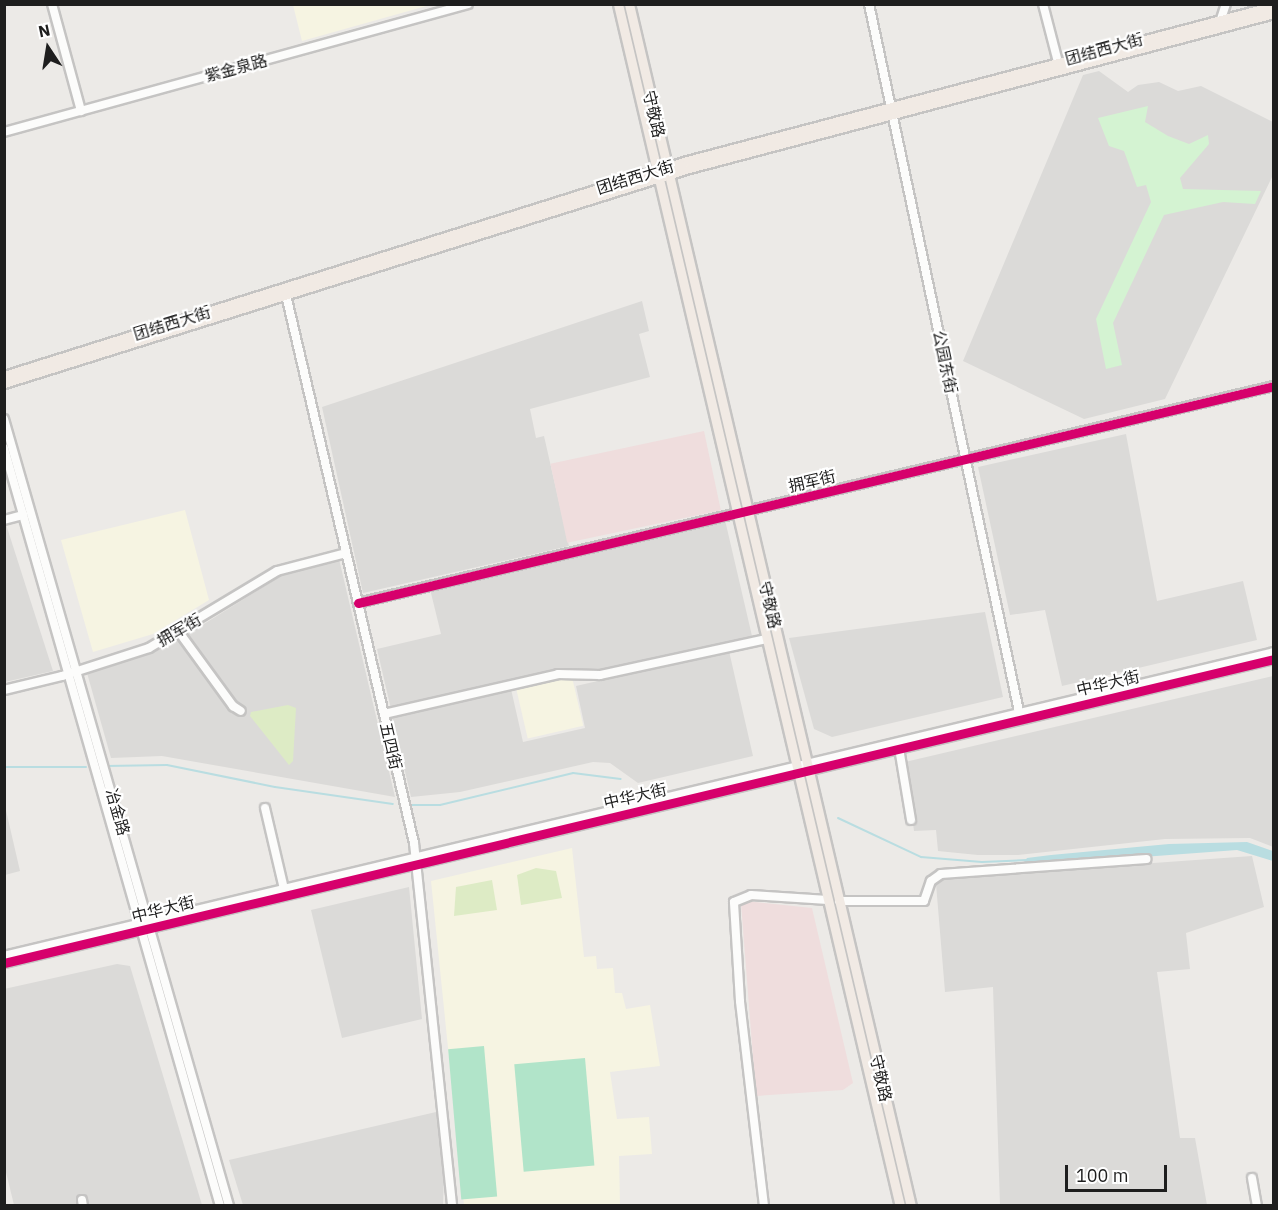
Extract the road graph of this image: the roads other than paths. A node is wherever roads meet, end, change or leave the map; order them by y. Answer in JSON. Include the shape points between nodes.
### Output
{"nodes":[{"id":1,"x":52,"y":4,"type":"edge"},
{"id":2,"x":468,"y":4,"type":"edge"},
{"id":3,"x":618,"y":4,"type":"edge"},
{"id":4,"x":629,"y":4,"type":"edge"},
{"id":5,"x":868,"y":4,"type":"edge"},
{"id":6,"x":1042,"y":4,"type":"edge"},
{"id":7,"x":1226,"y":4,"type":"edge"},
{"id":8,"x":1274,"y":6,"type":"edge"},
{"id":9,"x":1274,"y":13,"type":"edge"},
{"id":10,"x":1221,"y":19,"type":"junction"},
{"id":11,"x":1058,"y":62,"type":"junction"},
{"id":12,"x":891,"y":110,"type":"junction"},
{"id":13,"x":81,"y":111,"type":"junction"},
{"id":14,"x":4,"y":132,"type":"edge"},
{"id":15,"x":668,"y":171,"type":"junction"},
{"id":16,"x":657,"y":174,"type":"junction"},
{"id":17,"x":286,"y":295,"type":"junction"},
{"id":18,"x":4,"y":376,"type":"edge"},
{"id":19,"x":4,"y":383,"type":"edge"},
{"id":20,"x":1274,"y":386,"type":"edge"},
{"id":21,"x":4,"y":419,"type":"edge"},
{"id":22,"x":4,"y":448,"type":"edge"},
{"id":23,"x":965,"y":460,"type":"junction"},
{"id":24,"x":748,"y":511,"type":"junction"},
{"id":25,"x":737,"y":514,"type":"junction"},
{"id":26,"x":23,"y":515,"type":"junction"},
{"id":27,"x":4,"y":520,"type":"edge"},
{"id":28,"x":346,"y":553,"type":"junction"},
{"id":29,"x":358,"y":603,"type":"junction"},
{"id":30,"x":178,"y":632,"type":"junction"},
{"id":31,"x":766,"y":639,"type":"junction"},
{"id":32,"x":1274,"y":652,"type":"edge"},
{"id":33,"x":1274,"y":659,"type":"edge"},
{"id":34,"x":73,"y":673,"type":"junction"},
{"id":35,"x":4,"y":690,"type":"edge"},
{"id":36,"x":241,"y":711,"type":"dead end"},
{"id":37,"x":384,"y":714,"type":"junction"},
{"id":38,"x":1020,"y":716,"type":"junction"},
{"id":39,"x":899,"y":748,"type":"junction"},
{"id":40,"x":808,"y":767,"type":"junction"},
{"id":41,"x":797,"y":769,"type":"junction"},
{"id":42,"x":265,"y":808,"type":"dead end"},
{"id":43,"x":911,"y":820,"type":"dead end"},
{"id":44,"x":1146,"y":858,"type":"dead end"},
{"id":45,"x":417,"y":860,"type":"junction"},
{"id":46,"x":284,"y":889,"type":"junction"},
{"id":47,"x":828,"y":900,"type":"junction"},
{"id":48,"x":839,"y":901,"type":"junction"},
{"id":49,"x":146,"y":925,"type":"junction"},
{"id":50,"x":4,"y":956,"type":"edge"},
{"id":51,"x":4,"y":963,"type":"edge"},
{"id":52,"x":1252,"y":1178,"type":"dead end"},
{"id":53,"x":220,"y":1206,"type":"edge"},
{"id":54,"x":229,"y":1206,"type":"edge"},
{"id":55,"x":452,"y":1206,"type":"edge"},
{"id":56,"x":764,"y":1206,"type":"edge"},
{"id":57,"x":900,"y":1206,"type":"edge"},
{"id":58,"x":911,"y":1206,"type":"edge"},
{"id":59,"x":1257,"y":1206,"type":"edge"}],
"edges":[{"from":1,"to":13,"type":"street"},
{"from":2,"to":13,"type":"street","name":"紫金泉路"},
{"from":3,"to":16,"type":"main road","name":"守敬路"},
{"from":4,"to":15,"type":"main road","name":"守敬路"},
{"from":5,"to":12,"type":"street","name":"公园东街"},
{"from":6,"to":11,"type":"street"},
{"from":7,"to":10,"type":"street"},
{"from":8,"to":10,"type":"main road","name":"团结西大街"},
{"from":9,"to":12,"type":"main road","name":"团结西大街"},
{"from":10,"to":11,"type":"main road","name":"团结西大街"},
{"from":11,"to":12,"type":"main road","name":"团结西大街"},
{"from":12,"to":15,"type":"main road","name":"团结西大街"},
{"from":12,"to":23,"type":"street","name":"公园东街"},
{"from":13,"to":14,"type":"street","name":"紫金泉路"},
{"from":15,"to":16,"type":"main road","name":"团结西大街"},
{"from":15,"to":24,"type":"main road","name":"守敬路"},
{"from":16,"to":17,"type":"main road","name":"团结西大街"},
{"from":16,"to":18,"type":"main road","name":"团结西大街"},
{"from":16,"to":25,"type":"main road","name":"守敬路"},
{"from":17,"to":19,"type":"main road","name":"团结西大街"},
{"from":17,"to":28,"type":"street","name":"五四街"},
{"from":20,"to":23,"type":"street","name":"拥军街"},
{"from":21,"to":34,"type":"street","name":"冶金路"},
{"from":22,"to":26,"type":"street","name":"冶金路"},
{"from":23,"to":24,"type":"street","name":"拥军街"},
{"from":23,"to":38,"type":"street","name":"公园东街"},
{"from":24,"to":25,"type":"street","name":"拥军街"},
{"from":24,"to":40,"type":"main road","name":"守敬路"},
{"from":25,"to":29,"type":"street","name":"拥军街"},
{"from":25,"to":31,"type":"main road","name":"守敬路"},
{"from":26,"to":27,"type":"street"},
{"from":26,"to":34,"type":"street","name":"冶金路"},
{"from":28,"to":29,"type":"street","name":"五四街"},
{"from":28,"to":30,"type":"street","name":"拥军街","via":[[278,571]]},
{"from":29,"to":37,"type":"street","name":"五四街"},
{"from":30,"to":34,"type":"street","name":"拥军街","via":[[149,648]]},
{"from":30,"to":36,"type":"street","via":[[233,706]]},
{"from":31,"to":37,"type":"street","via":[[600,675],[558,674]]},
{"from":31,"to":41,"type":"main road","name":"守敬路"},
{"from":32,"to":38,"type":"street","name":"中华大街"},
{"from":33,"to":38,"type":"street","name":"中华大街"},
{"from":34,"to":35,"type":"street","name":"拥军街"},
{"from":34,"to":49,"type":"street","name":"冶金路"},
{"from":37,"to":45,"type":"street","name":"五四街"},
{"from":38,"to":39,"type":"street","name":"中华大街"},
{"from":38,"to":40,"type":"street","name":"中华大街"},
{"from":39,"to":40,"type":"street","name":"中华大街"},
{"from":39,"to":43,"type":"street"},
{"from":40,"to":41,"type":"street","name":"中华大街"},
{"from":40,"to":48,"type":"main road","name":"守敬路"},
{"from":41,"to":45,"type":"street","name":"中华大街"},
{"from":41,"to":47,"type":"main road","name":"守敬路"},
{"from":42,"to":46,"type":"street"},
{"from":44,"to":48,"type":"street","via":[[941,874],[931,881],[924,901]]},
{"from":45,"to":46,"type":"street","name":"中华大街"},
{"from":45,"to":49,"type":"street","name":"中华大街"},
{"from":45,"to":55,"type":"street","name":"五四街"},
{"from":46,"to":49,"type":"street","name":"中华大街"},
{"from":47,"to":56,"type":"street","via":[[751,895],[734,902],[740,1001]]},
{"from":47,"to":57,"type":"main road","name":"守敬路"},
{"from":48,"to":58,"type":"main road","name":"守敬路"},
{"from":49,"to":50,"type":"street","name":"中华大街"},
{"from":49,"to":51,"type":"street","name":"中华大街"},
{"from":49,"to":53,"type":"street","name":"冶金路"},
{"from":49,"to":54,"type":"street","name":"冶金路"},
{"from":52,"to":59,"type":"street"}]}
